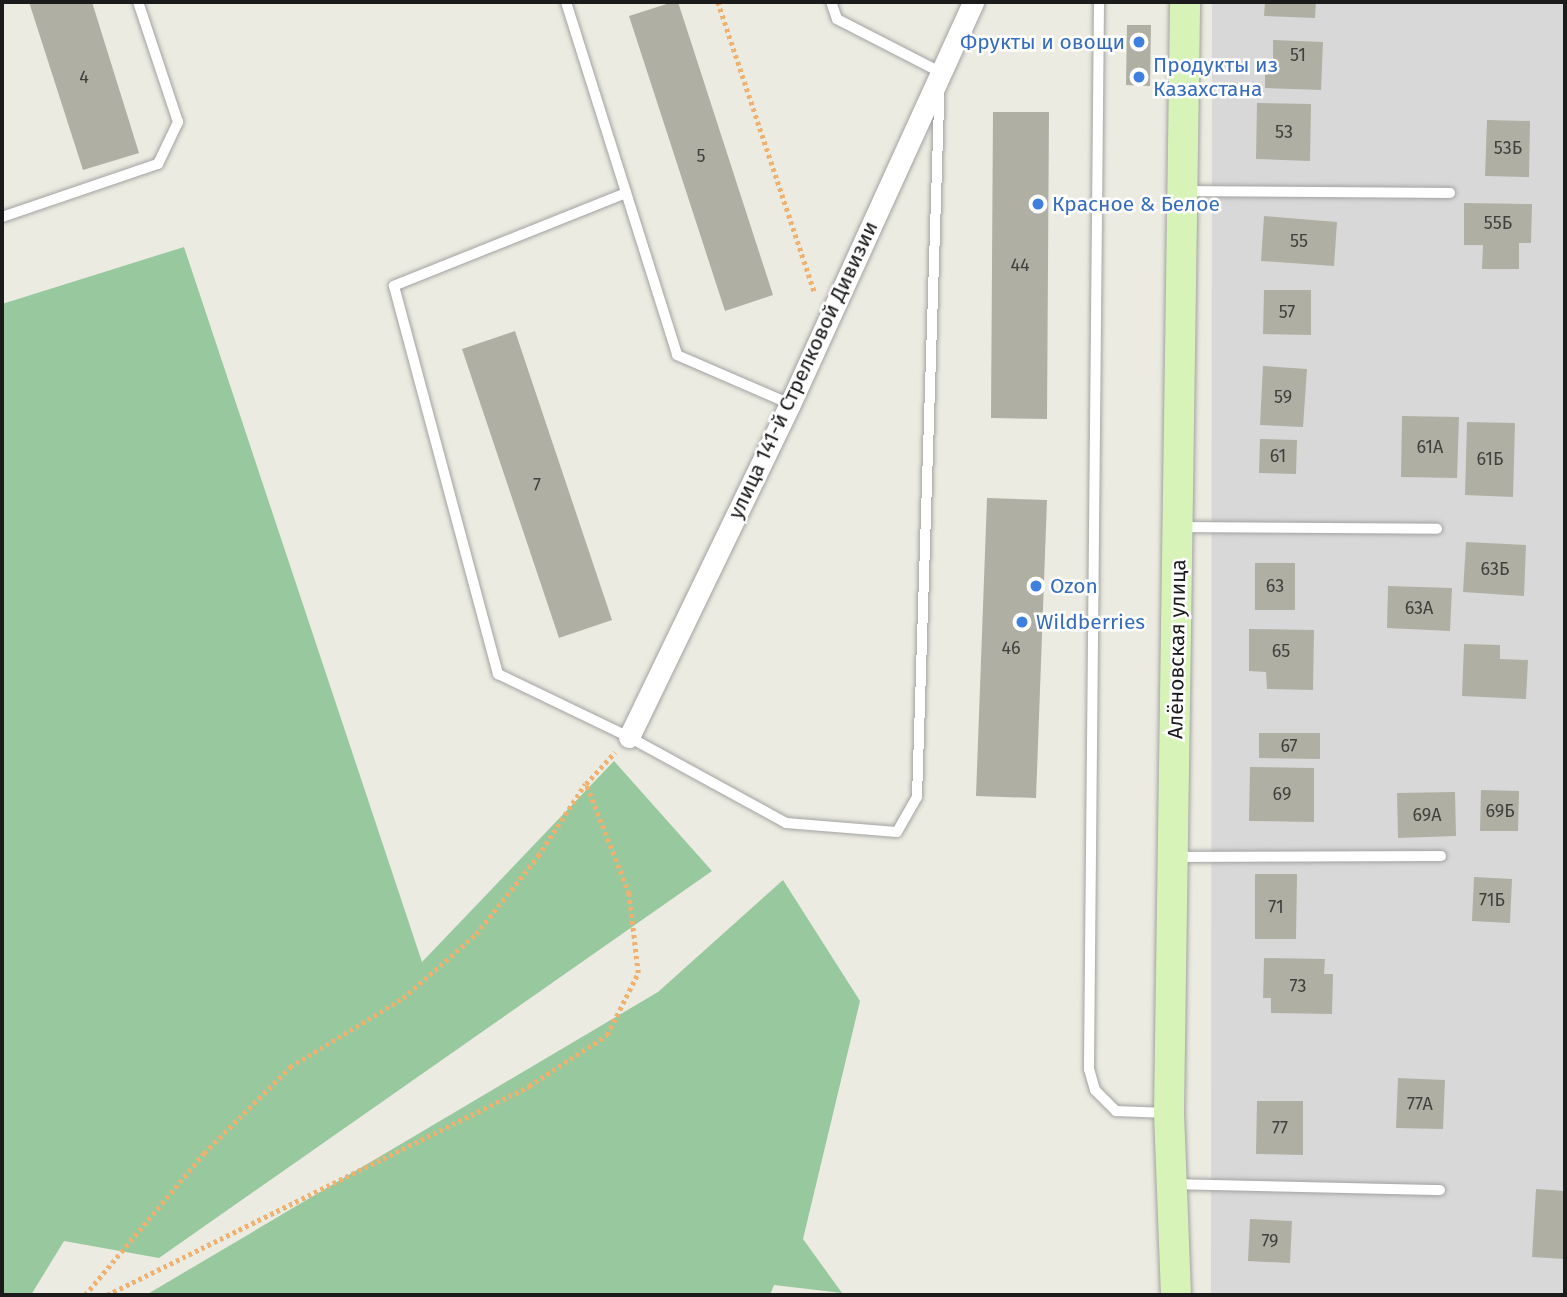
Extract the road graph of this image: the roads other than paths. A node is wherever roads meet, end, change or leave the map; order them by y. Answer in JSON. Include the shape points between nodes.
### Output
{"nodes":[{"id":1,"x":138,"y":2,"type":"edge"},
{"id":2,"x":566,"y":2,"type":"edge"},
{"id":3,"x":831,"y":2,"type":"edge"},
{"id":4,"x":973,"y":2,"type":"edge"},
{"id":5,"x":1099,"y":2,"type":"edge"},
{"id":6,"x":1185,"y":2,"type":"edge"},
{"id":7,"x":940,"y":72,"type":"junction"},
{"id":8,"x":1182,"y":191,"type":"junction"},
{"id":9,"x":626,"y":193,"type":"junction"},
{"id":10,"x":1450,"y":193,"type":"dead end"},
{"id":11,"x":2,"y":217,"type":"edge"},
{"id":12,"x":790,"y":404,"type":"junction"},
{"id":13,"x":1179,"y":527,"type":"junction"},
{"id":14,"x":1437,"y":529,"type":"dead end"},
{"id":15,"x":629,"y":737,"type":"junction"},
{"id":16,"x":1441,"y":856,"type":"dead end"},
{"id":17,"x":1173,"y":857,"type":"junction"},
{"id":18,"x":1169,"y":1113,"type":"junction"},
{"id":19,"x":1171,"y":1184,"type":"junction"},
{"id":20,"x":1440,"y":1190,"type":"dead end"},
{"id":21,"x":1176,"y":1295,"type":"edge"}],
"edges":[{"from":1,"to":11,"type":"lane","via":[[178,122],[158,164]]},
{"from":2,"to":9,"type":"lane"},
{"from":3,"to":7,"type":"lane","via":[[837,19]]},
{"from":4,"to":7,"type":"street","name":"улица 141-й Стрелковой Дивизии"},
{"from":5,"to":18,"type":"lane","via":[[1089,1069],[1095,1090],[1116,1111]]},
{"from":6,"to":8,"type":"street","name":"Алёновская улица"},
{"from":7,"to":12,"type":"street","name":"улица 141-й Стрелковой Дивизии"},
{"from":7,"to":15,"type":"lane","via":[[918,797],[897,832],[786,824]]},
{"from":8,"to":10,"type":"lane"},
{"from":8,"to":13,"type":"street","name":"Алёновская улица"},
{"from":9,"to":12,"type":"lane","via":[[677,355]]},
{"from":9,"to":15,"type":"lane","via":[[394,286],[498,674]]},
{"from":12,"to":15,"type":"street","name":"улица 141-й Стрелковой Дивизии"},
{"from":13,"to":14,"type":"lane"},
{"from":13,"to":17,"type":"street","name":"Алёновская улица"},
{"from":16,"to":17,"type":"lane"},
{"from":17,"to":18,"type":"street","name":"Алёновская улица"},
{"from":18,"to":19,"type":"street","name":"Алёновская улица"},
{"from":19,"to":20,"type":"lane"},
{"from":19,"to":21,"type":"street","name":"Алёновская улица"}]}
